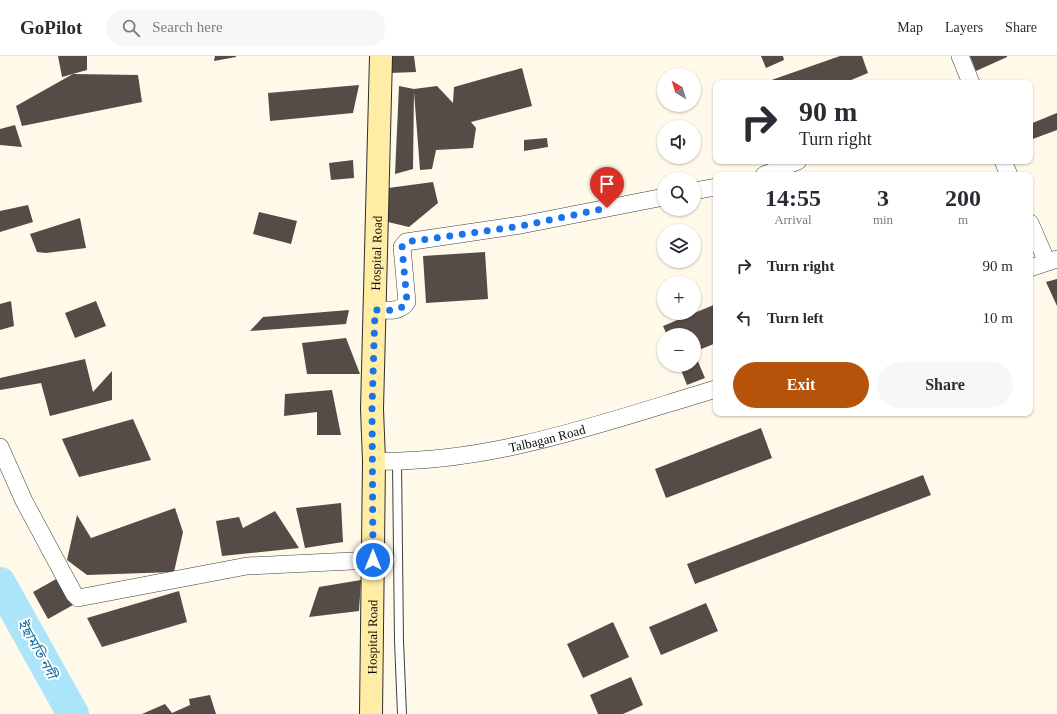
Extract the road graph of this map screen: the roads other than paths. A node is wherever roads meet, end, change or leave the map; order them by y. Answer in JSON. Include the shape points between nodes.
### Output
{"nodes":[{"id":1,"x":382,"y":56,"type":"edge"},
{"id":2,"x":960,"y":56,"type":"edge"},
{"id":3,"x":970,"y":80,"type":"edge"},
{"id":4,"x":791,"y":164,"type":"edge"},
{"id":5,"x":771,"y":172,"type":"edge"},
{"id":6,"x":713,"y":188,"type":"edge"},
{"id":7,"x":701,"y":190,"type":"edge"},
{"id":8,"x":657,"y":198,"type":"edge"},
{"id":9,"x":1033,"y":228,"type":"edge"},
{"id":10,"x":1052,"y":260,"type":"edge"},
{"id":11,"x":1033,"y":267,"type":"edge"},
{"id":12,"x":375,"y":310,"type":"junction"},
{"id":13,"x":713,"y":389,"type":"edge"},
{"id":14,"x":0,"y":448,"type":"edge"},
{"id":15,"x":374,"y":461,"type":"junction"},
{"id":16,"x":397,"y":462,"type":"junction"},
{"id":17,"x":373,"y":560,"type":"junction"},
{"id":18,"x":371,"y":714,"type":"edge"},
{"id":19,"x":402,"y":714,"type":"edge"}],
"edges":[{"from":1,"to":12,"type":"main road","name":"Hospital Road"},
{"from":2,"to":3,"type":"street"},
{"from":4,"to":5,"type":"street"},
{"from":6,"to":7,"type":"street"},
{"from":8,"to":12,"type":"street","via":[[521,226],[406,242],[402,247],[407,302],[398,310]]},
{"from":9,"to":10,"type":"street"},
{"from":10,"to":11,"type":"street"},
{"from":12,"to":15,"type":"main road","name":"Hospital Road","via":[[372,409]]},
{"from":13,"to":16,"type":"street","name":"Talbagan Road","via":[[540,440],[489,451]]},
{"from":14,"to":17,"type":"street","via":[[47,546],[78,598],[247,566]]},
{"from":15,"to":16,"type":"street","name":"Talbagan Road"},
{"from":15,"to":17,"type":"main road","name":"Hospital Road"},
{"from":16,"to":19,"type":"lane"},
{"from":17,"to":18,"type":"main road","name":"Hospital Road"}]}
